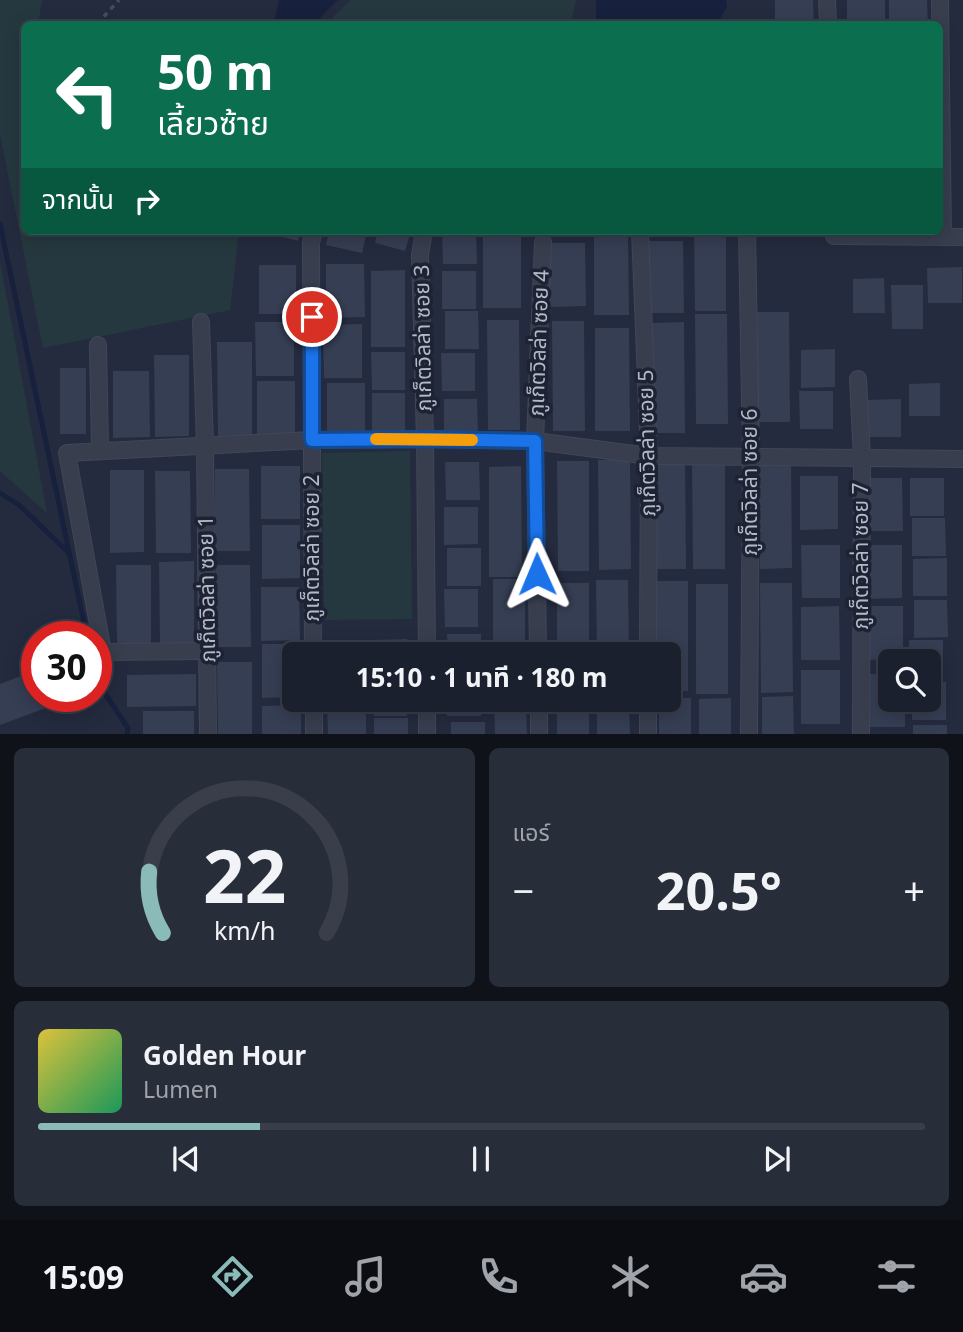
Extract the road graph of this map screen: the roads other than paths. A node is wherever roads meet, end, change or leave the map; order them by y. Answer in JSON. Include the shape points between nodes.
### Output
{"nodes":[{"id":1,"x":827,"y":0,"type":"edge"},
{"id":2,"x":940,"y":0,"type":"edge"},
{"id":3,"x":828,"y":21,"type":"edge"},
{"id":4,"x":940,"y":21,"type":"edge"},
{"id":5,"x":313,"y":235,"type":"edge"},
{"id":6,"x":423,"y":235,"type":"edge"},
{"id":7,"x":640,"y":235,"type":"edge"},
{"id":8,"x":747,"y":235,"type":"edge"},
{"id":9,"x":834,"y":235,"type":"edge"},
{"id":10,"x":943,"y":237,"type":"joint"},
{"id":11,"x":963,"y":237,"type":"edge"},
{"id":12,"x":543,"y":242,"type":"dead end"},
{"id":13,"x":201,"y":322,"type":"dead end"},
{"id":14,"x":98,"y":345,"type":"dead end"},
{"id":15,"x":858,"y":379,"type":"dead end"},
{"id":16,"x":425,"y":439,"type":"junction"},
{"id":17,"x":312,"y":440,"type":"junction"},
{"id":18,"x":535,"y":441,"type":"junction"},
{"id":19,"x":205,"y":444,"type":"junction"},
{"id":20,"x":100,"y":451,"type":"junction"},
{"id":21,"x":649,"y":456,"type":"junction"},
{"id":22,"x":751,"y":457,"type":"junction"},
{"id":23,"x":862,"y":458,"type":"junction"},
{"id":24,"x":963,"y":459,"type":"edge"},
{"id":25,"x":313,"y":642,"type":"edge"},
{"id":26,"x":427,"y":642,"type":"edge"},
{"id":27,"x":538,"y":642,"type":"edge"},
{"id":28,"x":648,"y":642,"type":"edge"},
{"id":29,"x":207,"y":651,"type":"junction"},
{"id":30,"x":314,"y":712,"type":"edge"},
{"id":31,"x":427,"y":712,"type":"edge"},
{"id":32,"x":539,"y":712,"type":"edge"},
{"id":33,"x":648,"y":712,"type":"edge"},
{"id":34,"x":208,"y":733,"type":"edge"},
{"id":35,"x":314,"y":733,"type":"edge"},
{"id":36,"x":427,"y":733,"type":"edge"},
{"id":37,"x":539,"y":733,"type":"edge"},
{"id":38,"x":648,"y":733,"type":"edge"},
{"id":39,"x":749,"y":733,"type":"edge"},
{"id":40,"x":861,"y":733,"type":"edge"}],
"edges":[{"from":1,"to":3,"type":"street"},
{"from":2,"to":4,"type":"street"},
{"from":5,"to":17,"type":"street","name":"ภูเก็ตวิลล่า ซอย 2"},
{"from":6,"to":16,"type":"street","name":"ภูเก็ตวิลล่า ซอย 3"},
{"from":7,"to":21,"type":"street","name":"ภูเก็ตวิลล่า ซอย 5"},
{"from":8,"to":22,"type":"street","name":"ภูเก็ตวิลล่า ซอย 6"},
{"from":9,"to":10,"type":"street"},
{"from":10,"to":11,"type":"street"},
{"from":12,"to":18,"type":"street","name":"ภูเก็ตวิลล่า ซอย 4"},
{"from":13,"to":19,"type":"street","name":"ภูเก็ตวิลล่า ซอย 1"},
{"from":14,"to":20,"type":"street"},
{"from":15,"to":23,"type":"street","name":"ภูเก็ตวิลล่า ซอย 7"},
{"from":16,"to":17,"type":"street"},
{"from":16,"to":18,"type":"street"},
{"from":16,"to":26,"type":"street","name":"ภูเก็ตวิลล่า ซอย 3"},
{"from":17,"to":19,"type":"street"},
{"from":17,"to":25,"type":"street","name":"ภูเก็ตวิลล่า ซอย 2"},
{"from":18,"to":21,"type":"street"},
{"from":18,"to":27,"type":"street","name":"ภูเก็ตวิลล่า ซอย 4"},
{"from":19,"to":20,"type":"street"},
{"from":19,"to":29,"type":"street","name":"ภูเก็ตวิลล่า ซอย 1"},
{"from":20,"to":29,"type":"street","via":[[67,453],[103,652]]},
{"from":21,"to":22,"type":"street"},
{"from":21,"to":28,"type":"street","name":"ภูเก็ตวิลล่า ซอย 5"},
{"from":22,"to":23,"type":"street"},
{"from":22,"to":39,"type":"street","name":"ภูเก็ตวิลล่า ซอย 6"},
{"from":23,"to":24,"type":"street"},
{"from":23,"to":40,"type":"street","name":"ภูเก็ตวิลล่า ซอย 7"},
{"from":29,"to":34,"type":"street","name":"ภูเก็ตวิลล่า ซอย 1"},
{"from":30,"to":35,"type":"street"},
{"from":31,"to":36,"type":"street"},
{"from":32,"to":37,"type":"street"},
{"from":33,"to":38,"type":"street"}]}
